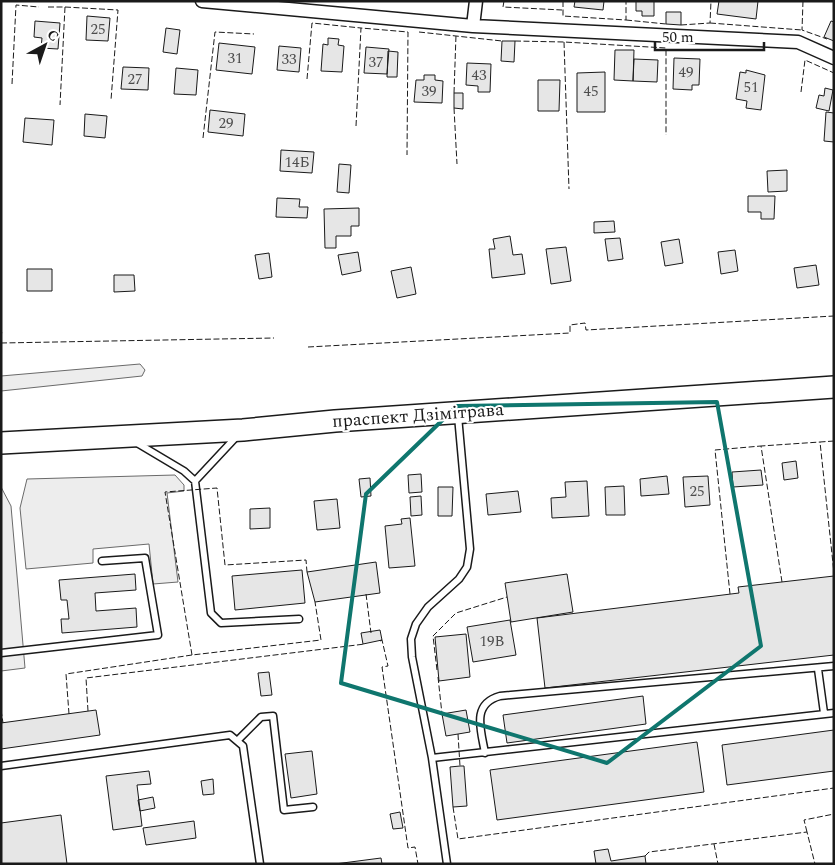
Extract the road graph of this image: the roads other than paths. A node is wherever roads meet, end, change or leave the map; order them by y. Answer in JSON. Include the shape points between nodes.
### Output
{"nodes":[{"id":1,"x":202,"y":1,"type":"edge"},
{"id":2,"x":476,"y":1,"type":"edge"},
{"id":3,"x":473,"y":26,"type":"junction"},
{"id":4,"x":834,"y":58,"type":"edge"},
{"id":5,"x":834,"y":387,"type":"edge"},
{"id":6,"x":458,"y":413,"type":"junction"},
{"id":7,"x":242,"y":430,"type":"junction"},
{"id":8,"x":126,"y":435,"type":"junction"},
{"id":9,"x":1,"y":443,"type":"edge"},
{"id":10,"x":195,"y":481,"type":"junction"},
{"id":11,"x":102,"y":561,"type":"dead end"},
{"id":12,"x":299,"y":619,"type":"dead end"},
{"id":13,"x":1,"y":653,"type":"edge"},
{"id":14,"x":834,"y":666,"type":"edge"},
{"id":15,"x":818,"y":669,"type":"junction"},
{"id":16,"x":824,"y":713,"type":"junction"},
{"id":17,"x":834,"y":713,"type":"edge"},
{"id":18,"x":237,"y":741,"type":"junction"},
{"id":19,"x":485,"y":753,"type":"junction"},
{"id":20,"x":432,"y":758,"type":"junction"},
{"id":21,"x":1,"y":766,"type":"edge"},
{"id":22,"x":313,"y":808,"type":"dead end"},
{"id":23,"x":260,"y":864,"type":"edge"},
{"id":24,"x":447,"y":864,"type":"edge"}],
"edges":[{"from":1,"to":3,"type":"street"},
{"from":2,"to":3,"type":"street"},
{"from":3,"to":4,"type":"street","via":[[798,42]]},
{"from":5,"to":6,"type":"main road","name":"праспект Дзімітрава"},
{"from":6,"to":7,"type":"main road","name":"праспект Дзімітрава"},
{"from":6,"to":20,"type":"lane","via":[[470,550],[467,567],[459,579],[428,607],[416,624],[411,639]]},
{"from":7,"to":8,"type":"main road","name":"праспект Дзімітрава"},
{"from":7,"to":10,"type":"lane"},
{"from":8,"to":9,"type":"main road","name":"праспект Дзімітрава"},
{"from":8,"to":10,"type":"lane"},
{"from":10,"to":12,"type":"lane","via":[[211,613],[221,623]]},
{"from":11,"to":13,"type":"lane","via":[[145,558],[158,635]]},
{"from":14,"to":15,"type":"lane"},
{"from":15,"to":16,"type":"lane"},
{"from":15,"to":19,"type":"lane","via":[[500,696],[483,706],[479,716]]},
{"from":16,"to":17,"type":"lane"},
{"from":16,"to":19,"type":"lane"},
{"from":18,"to":21,"type":"lane","via":[[230,735]]},
{"from":18,"to":22,"type":"lane","via":[[260,717],[273,716],[284,810]]},
{"from":18,"to":23,"type":"lane","via":[[243,746]]},
{"from":19,"to":20,"type":"lane"},
{"from":20,"to":24,"type":"lane"}]}
